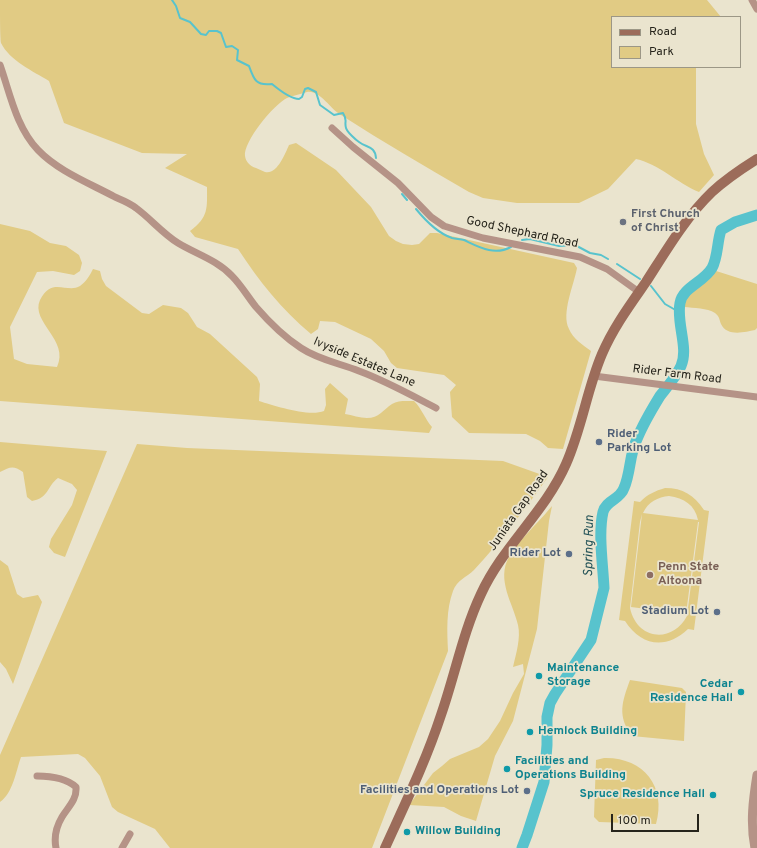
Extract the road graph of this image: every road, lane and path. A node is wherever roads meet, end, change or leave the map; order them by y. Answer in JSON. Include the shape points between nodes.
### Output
{"nodes":[{"id":1,"x":752,"y":0,"type":"edge"},
{"id":2,"x":757,"y":9,"type":"edge"},
{"id":3,"x":0,"y":64,"type":"edge"},
{"id":4,"x":332,"y":128,"type":"dead end"},
{"id":5,"x":757,"y":159,"type":"edge"},
{"id":6,"x":639,"y":292,"type":"junction"},
{"id":7,"x":594,"y":376,"type":"junction"},
{"id":8,"x":757,"y":397,"type":"edge"},
{"id":9,"x":436,"y":408,"type":"dead end"},
{"id":10,"x":757,"y":775,"type":"edge"},
{"id":11,"x":37,"y":776,"type":"dead end"},
{"id":12,"x":130,"y":834,"type":"dead end"},
{"id":13,"x":56,"y":848,"type":"edge"},
{"id":14,"x":122,"y":848,"type":"edge"},
{"id":15,"x":386,"y":848,"type":"edge"},
{"id":16,"x":755,"y":848,"type":"edge"}],
"edges":[{"from":1,"to":2,"type":"street"},
{"from":3,"to":9,"type":"street","name":"Ivyside Estates Lane","via":[[24,130],[47,159],[65,171],[134,206],[178,243],[225,269],[256,307],[301,348],[323,360],[358,370]]},
{"from":4,"to":6,"type":"street","name":"Good Shephard Road","via":[[398,182],[431,217],[444,226],[483,238],[580,257],[607,269]]},
{"from":5,"to":6,"type":"main road","name":"Juniata Gap Road","via":[[726,180],[696,208]]},
{"from":6,"to":7,"type":"main road","name":"Juniata Gap Road","via":[[610,338]]},
{"from":7,"to":8,"type":"street","name":"Rider Farm Road"},
{"from":7,"to":15,"type":"main road","name":"Juniata Gap Road","via":[[561,475],[498,564],[481,594],[471,618],[439,722]]},
{"from":10,"to":16,"type":"street","via":[[752,816]]},
{"from":11,"to":13,"type":"street","via":[[70,782],[76,787],[76,794],[57,828]]},
{"from":12,"to":14,"type":"street"}]}
